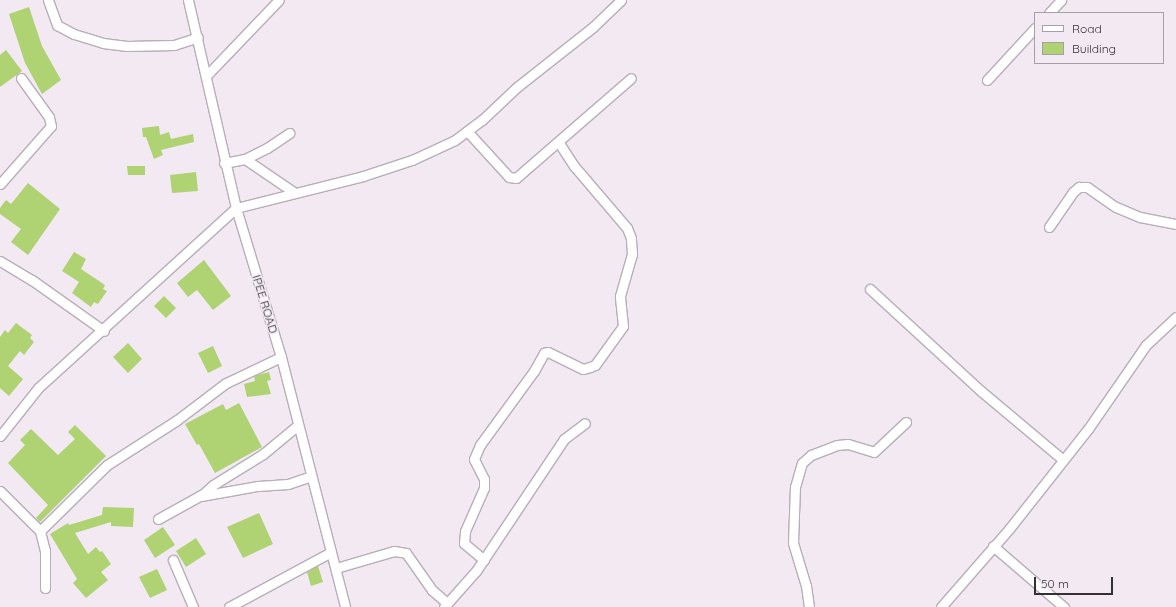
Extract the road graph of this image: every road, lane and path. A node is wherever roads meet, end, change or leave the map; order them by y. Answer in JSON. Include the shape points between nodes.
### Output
{"nodes":[{"id":1,"x":48,"y":0,"type":"edge"},
{"id":2,"x":188,"y":0,"type":"edge"},
{"id":3,"x":279,"y":0,"type":"edge"},
{"id":4,"x":621,"y":0,"type":"edge"},
{"id":5,"x":1061,"y":0,"type":"edge"},
{"id":6,"x":1050,"y":12,"type":"edge"},
{"id":7,"x":1034,"y":29,"type":"edge"},
{"id":8,"x":198,"y":37,"type":"junction"},
{"id":9,"x":206,"y":76,"type":"junction"},
{"id":10,"x":21,"y":78,"type":"dead end"},
{"id":11,"x":631,"y":78,"type":"dead end"},
{"id":12,"x":987,"y":80,"type":"dead end"},
{"id":13,"x":467,"y":131,"type":"junction"},
{"id":14,"x":289,"y":133,"type":"dead end"},
{"id":15,"x":558,"y":143,"type":"junction"},
{"id":16,"x":245,"y":159,"type":"junction"},
{"id":17,"x":224,"y":163,"type":"junction"},
{"id":18,"x":0,"y":184,"type":"edge"},
{"id":19,"x":295,"y":193,"type":"junction"},
{"id":20,"x":236,"y":208,"type":"junction"},
{"id":21,"x":1176,"y":224,"type":"edge"},
{"id":22,"x":1049,"y":227,"type":"dead end"},
{"id":23,"x":0,"y":261,"type":"edge"},
{"id":24,"x":870,"y":289,"type":"dead end"},
{"id":25,"x":1176,"y":317,"type":"edge"},
{"id":26,"x":104,"y":331,"type":"junction"},
{"id":27,"x":281,"y":357,"type":"junction"},
{"id":28,"x":585,"y":422,"type":"dead end"},
{"id":29,"x":906,"y":422,"type":"dead end"},
{"id":30,"x":298,"y":425,"type":"junction"},
{"id":31,"x":0,"y":436,"type":"edge"},
{"id":32,"x":1062,"y":459,"type":"junction"},
{"id":33,"x":311,"y":476,"type":"junction"},
{"id":34,"x":0,"y":491,"type":"edge"},
{"id":35,"x":199,"y":496,"type":"junction"},
{"id":36,"x":158,"y":519,"type":"dead end"},
{"id":37,"x":40,"y":531,"type":"junction"},
{"id":38,"x":993,"y":546,"type":"junction"},
{"id":39,"x":331,"y":552,"type":"junction"},
{"id":40,"x":173,"y":560,"type":"dead end"},
{"id":41,"x":484,"y":560,"type":"junction"},
{"id":42,"x":336,"y":568,"type":"junction"},
{"id":43,"x":45,"y":588,"type":"dead end"},
{"id":44,"x":446,"y":605,"type":"edge"},
{"id":45,"x":193,"y":607,"type":"edge"},
{"id":46,"x":229,"y":607,"type":"edge"},
{"id":47,"x":345,"y":607,"type":"edge"},
{"id":48,"x":809,"y":607,"type":"edge"},
{"id":49,"x":942,"y":607,"type":"edge"},
{"id":50,"x":1064,"y":607,"type":"edge"}],
"edges":[{"from":1,"to":8,"type":"street","via":[[57,26],[103,43],[127,46],[174,45]]},
{"from":2,"to":8,"type":"street","name":"IPEE ROAD"},
{"from":3,"to":9,"type":"street"},
{"from":4,"to":13,"type":"street","via":[[593,27],[517,87]]},
{"from":5,"to":6,"type":"street"},
{"from":7,"to":12,"type":"street"},
{"from":8,"to":9,"type":"street","name":"IPEE ROAD"},
{"from":9,"to":17,"type":"street","name":"IPEE ROAD"},
{"from":10,"to":18,"type":"street","via":[[48,117],[51,126]]},
{"from":11,"to":15,"type":"street","via":[[604,99]]},
{"from":13,"to":15,"type":"street","via":[[509,177],[516,178]]},
{"from":13,"to":19,"type":"street","via":[[412,160],[363,176]]},
{"from":14,"to":16,"type":"street"},
{"from":15,"to":41,"type":"street","via":[[574,166],[627,228],[631,238],[632,254],[620,296],[623,326],[600,358],[590,367],[583,369],[548,352],[544,353],[534,371],[480,445],[474,459],[484,479],[484,488],[465,531],[464,543]]},
{"from":16,"to":17,"type":"street"},
{"from":16,"to":19,"type":"street"},
{"from":17,"to":20,"type":"street","name":"IPEE ROAD"},
{"from":19,"to":20,"type":"street"},
{"from":20,"to":26,"type":"street"},
{"from":20,"to":27,"type":"street","name":"IPEE ROAD"},
{"from":21,"to":22,"type":"street","via":[[1140,217],[1116,207],[1087,187],[1073,192]]},
{"from":23,"to":26,"type":"street","via":[[32,280]]},
{"from":24,"to":32,"type":"street","via":[[981,391]]},
{"from":25,"to":32,"type":"street","via":[[1146,345],[1107,404]]},
{"from":26,"to":31,"type":"street","via":[[38,388]]},
{"from":27,"to":30,"type":"street","name":"IPEE ROAD"},
{"from":27,"to":37,"type":"street","via":[[226,382],[176,420],[107,465]]},
{"from":28,"to":41,"type":"street","via":[[564,439]]},
{"from":29,"to":48,"type":"street","via":[[874,452],[848,444],[837,445],[811,455],[802,463],[795,487],[793,543],[806,586]]},
{"from":30,"to":33,"type":"street","name":"IPEE ROAD"},
{"from":30,"to":35,"type":"street","via":[[270,449]]},
{"from":32,"to":38,"type":"street"},
{"from":33,"to":35,"type":"street","via":[[288,484],[258,486]]},
{"from":33,"to":39,"type":"street","name":"IPEE ROAD"},
{"from":34,"to":37,"type":"street"},
{"from":35,"to":36,"type":"street"},
{"from":37,"to":43,"type":"street","via":[[45,551]]},
{"from":38,"to":49,"type":"street"},
{"from":38,"to":50,"type":"street"},
{"from":39,"to":42,"type":"street","name":"IPEE ROAD"},
{"from":39,"to":46,"type":"street"},
{"from":40,"to":45,"type":"street"},
{"from":41,"to":44,"type":"street"},
{"from":42,"to":44,"type":"street","via":[[394,551],[406,553]]},
{"from":42,"to":47,"type":"street","name":"IPEE ROAD"}]}
